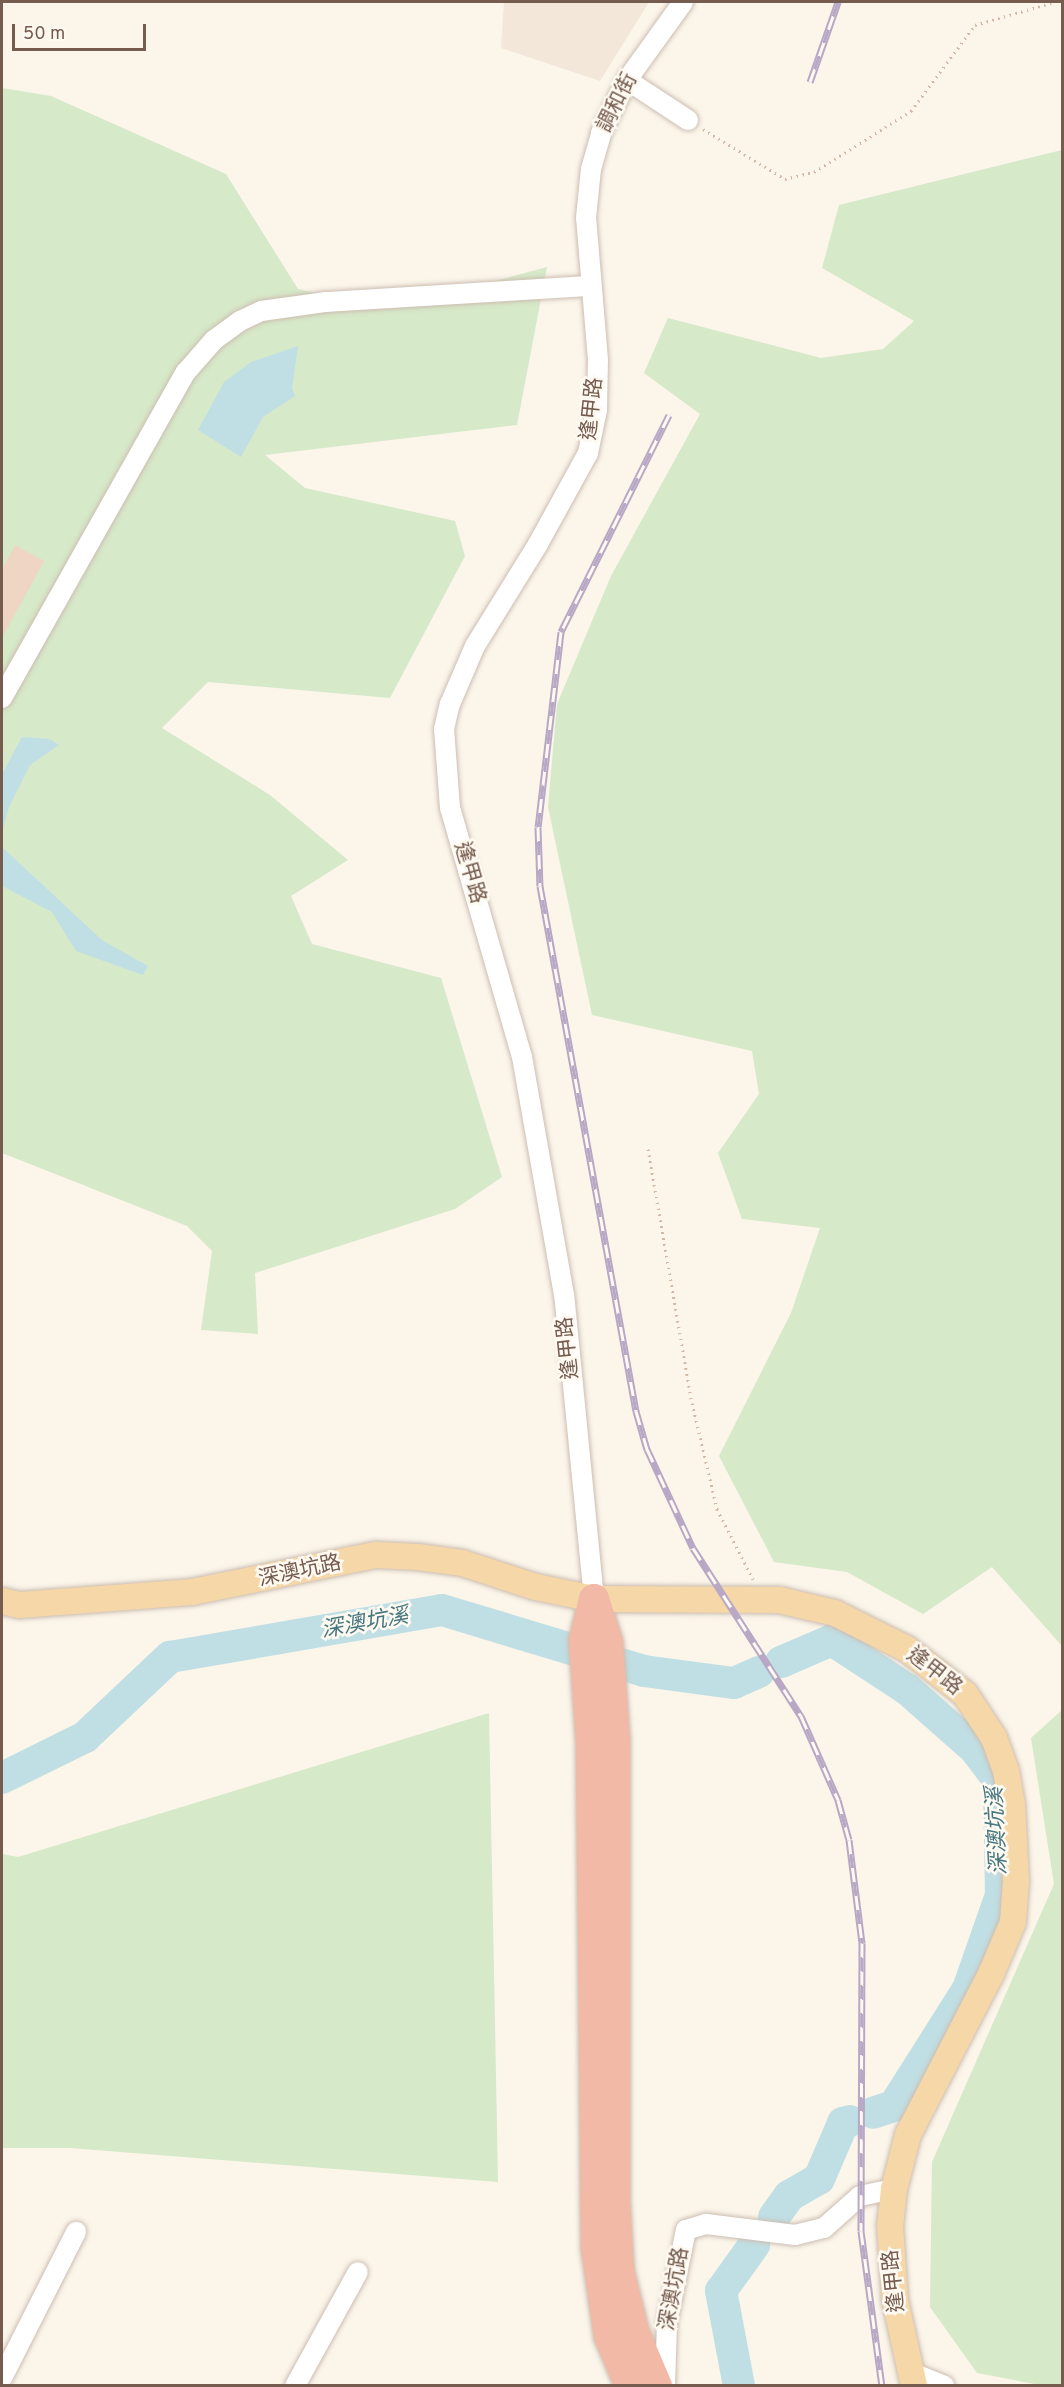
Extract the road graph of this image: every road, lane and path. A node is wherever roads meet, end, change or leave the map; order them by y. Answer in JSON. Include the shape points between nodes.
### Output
{"nodes":[{"id":1,"x":683,"y":2,"type":"edge"},
{"id":2,"x":1054,"y":2,"type":"edge"},
{"id":3,"x":627,"y":80,"type":"junction"},
{"id":4,"x":688,"y":120,"type":"joint"},
{"id":5,"x":586,"y":218,"type":"joint"},
{"id":6,"x":591,"y":286,"type":"junction"},
{"id":7,"x":2,"y":698,"type":"edge"},
{"id":8,"x":648,"y":1149,"type":"dead end"},
{"id":9,"x":594,"y":1599,"type":"junction"},
{"id":10,"x":764,"y":1599,"type":"junction"},
{"id":11,"x":2,"y":1601,"type":"edge"},
{"id":12,"x":894,"y":2189,"type":"junction"},
{"id":13,"x":76,"y":2232,"type":"dead end"},
{"id":14,"x":358,"y":2272,"type":"dead end"},
{"id":15,"x":621,"y":2334,"type":"junction"},
{"id":16,"x":2,"y":2378,"type":"edge"},
{"id":17,"x":912,"y":2379,"type":"edge"},
{"id":18,"x":295,"y":2385,"type":"edge"},
{"id":19,"x":630,"y":2385,"type":"edge"},
{"id":20,"x":657,"y":2385,"type":"edge"},
{"id":21,"x":664,"y":2385,"type":"edge"},
{"id":22,"x":944,"y":2385,"type":"edge"}],
"edges":[{"from":1,"to":3,"type":"street","name":"調和街"},
{"from":2,"to":4,"type":"path","via":[[975,25],[911,111],[814,172],[785,179]]},
{"from":3,"to":4,"type":"street"},
{"from":3,"to":5,"type":"street","name":"調和街","via":[[601,133],[591,169]]},
{"from":5,"to":6,"type":"street","name":"逢甲路"},
{"from":6,"to":7,"type":"street","via":[[326,302],[261,311],[233,326],[214,340],[186,372]]},
{"from":6,"to":9,"type":"street","name":"逢甲路","via":[[598,360],[597,410],[588,453],[475,646],[450,704],[444,729],[450,808],[522,1057],[564,1295]]},
{"from":8,"to":10,"type":"path","via":[[692,1403],[717,1509]]},
{"from":9,"to":10,"type":"main road","name":"逢甲路"},
{"from":9,"to":11,"type":"main road","name":"深澳坑路","via":[[536,1587],[462,1563],[376,1555],[192,1592],[20,1605]]},
{"from":9,"to":15,"type":"highway","via":[[599,1684],[591,1743],[596,2247]]},
{"from":10,"to":12,"type":"main road","name":"逢甲路","via":[[835,1613],[906,1649],[965,1694],[994,1738],[1006,1771],[1015,1859],[1013,1922],[991,1974],[908,2135]]},
{"from":12,"to":17,"type":"main road","name":"逢甲路","via":[[890,2224],[895,2300]]},
{"from":12,"to":21,"type":"street","name":"深澳坑路","via":[[860,2196],[824,2228],[795,2235],[706,2224],[686,2230],[667,2324]]},
{"from":13,"to":16,"type":"street"},
{"from":14,"to":18,"type":"street"},
{"from":15,"to":19,"type":"highway"},
{"from":15,"to":20,"type":"highway"},
{"from":17,"to":22,"type":"street","name":"逢甲路"}]}
